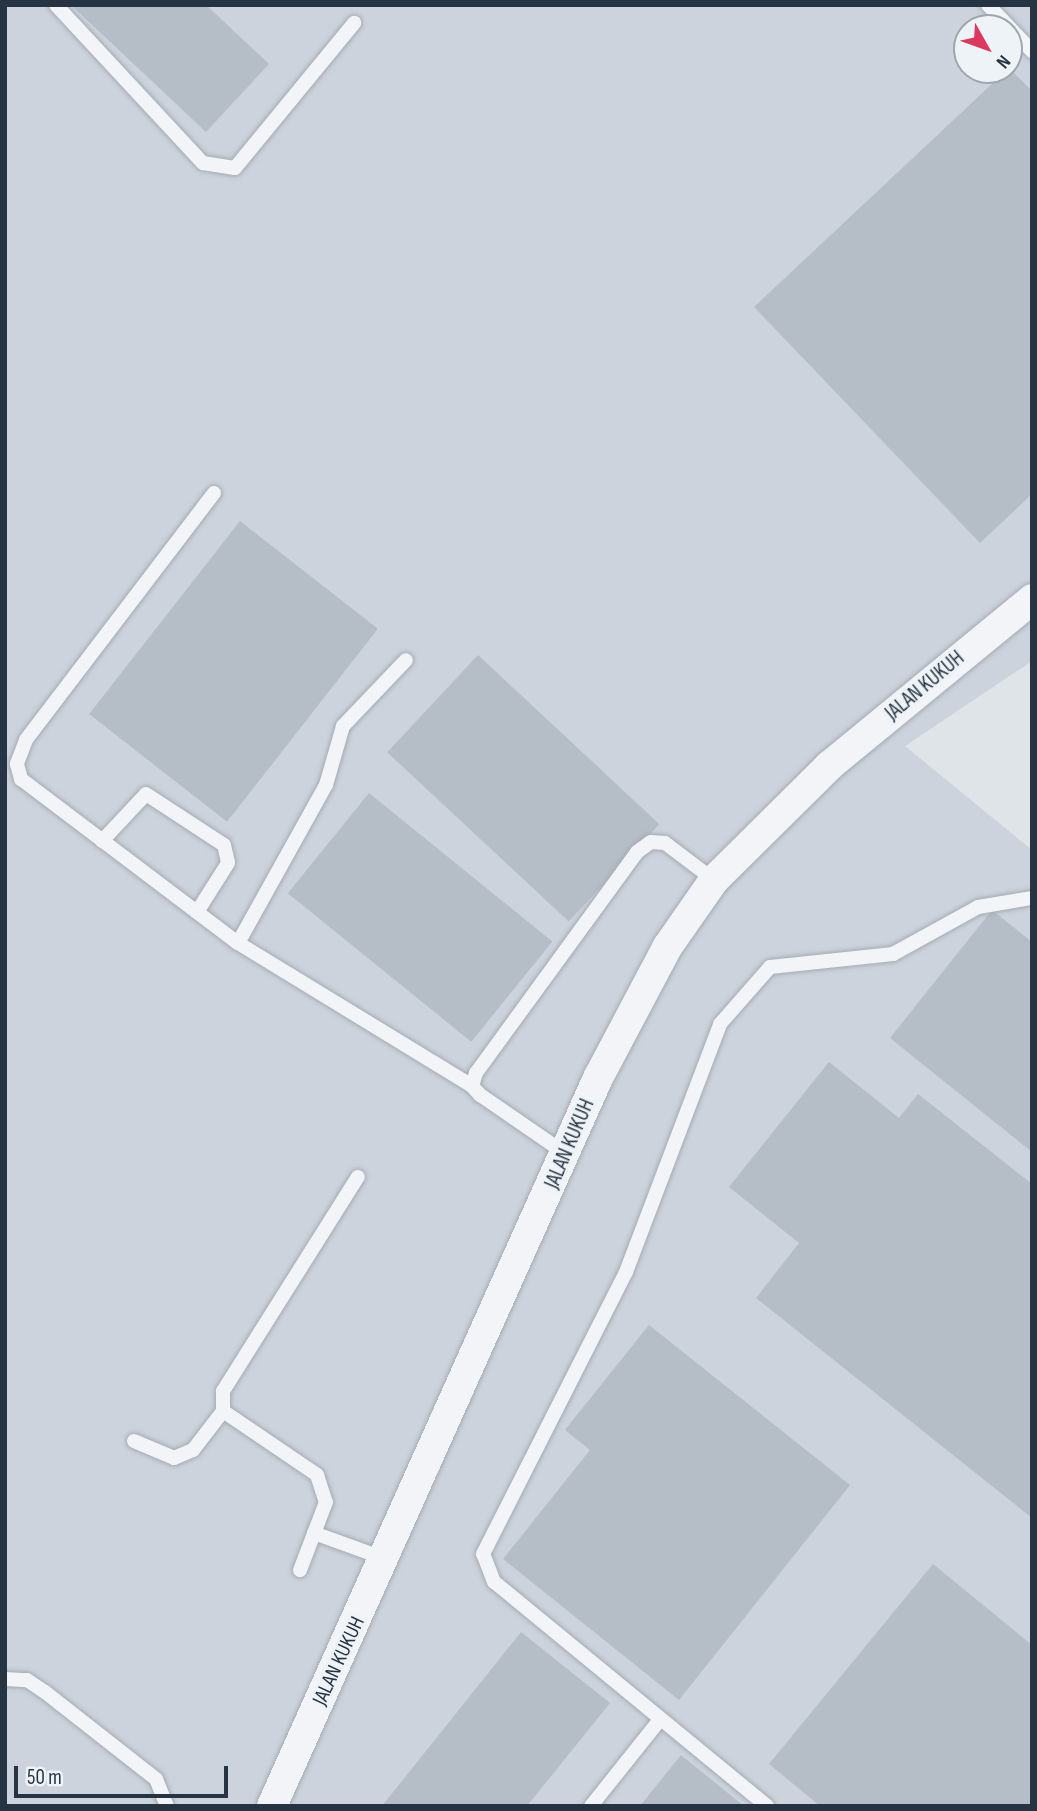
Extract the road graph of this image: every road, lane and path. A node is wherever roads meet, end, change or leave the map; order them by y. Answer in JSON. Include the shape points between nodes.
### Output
{"nodes":[{"id":1,"x":55,"y":5,"type":"edge"},
{"id":2,"x":988,"y":5,"type":"edge"},
{"id":3,"x":354,"y":23,"type":"dead end"},
{"id":4,"x":1032,"y":51,"type":"edge"},
{"id":5,"x":214,"y":493,"type":"dead end"},
{"id":6,"x":1032,"y":599,"type":"edge"},
{"id":7,"x":406,"y":660,"type":"dead end"},
{"id":8,"x":102,"y":841,"type":"junction"},
{"id":9,"x":714,"y":880,"type":"junction"},
{"id":10,"x":1032,"y":898,"type":"edge"},
{"id":11,"x":197,"y":912,"type":"junction"},
{"id":12,"x":238,"y":943,"type":"junction"},
{"id":13,"x":472,"y":1086,"type":"junction"},
{"id":14,"x":567,"y":1154,"type":"junction"},
{"id":15,"x":358,"y":1177,"type":"dead end"},
{"id":16,"x":223,"y":1411,"type":"junction"},
{"id":17,"x":134,"y":1441,"type":"dead end"},
{"id":18,"x":314,"y":1533,"type":"junction"},
{"id":19,"x":387,"y":1559,"type":"junction"},
{"id":20,"x":300,"y":1570,"type":"dead end"},
{"id":21,"x":5,"y":1679,"type":"edge"},
{"id":22,"x":658,"y":1722,"type":"junction"},
{"id":23,"x":167,"y":1806,"type":"edge"},
{"id":24,"x":272,"y":1806,"type":"edge"},
{"id":25,"x":591,"y":1806,"type":"edge"},
{"id":26,"x":767,"y":1806,"type":"edge"}],
"edges":[{"from":1,"to":3,"type":"lane","via":[[203,163],[235,168]]},
{"from":2,"to":4,"type":"lane"},
{"from":5,"to":8,"type":"lane","via":[[70,677],[17,764],[21,779]]},
{"from":6,"to":9,"type":"street","name":"JALAN KUKUH","via":[[830,766]]},
{"from":7,"to":12,"type":"lane","via":[[343,726],[326,785]]},
{"from":8,"to":11,"type":"lane"},
{"from":8,"to":11,"type":"lane","via":[[146,794],[223,845],[228,863]]},
{"from":9,"to":13,"type":"lane","via":[[665,844],[651,842],[637,852]]},
{"from":9,"to":14,"type":"street","name":"JALAN KUKUH","via":[[643,994]]},
{"from":10,"to":22,"type":"lane","via":[[978,906],[892,954],[770,967],[720,1024],[626,1272],[483,1554],[494,1582]]},
{"from":11,"to":12,"type":"lane"},
{"from":12,"to":13,"type":"lane"},
{"from":13,"to":14,"type":"lane"},
{"from":14,"to":19,"type":"street","name":"JALAN KUKUH"},
{"from":15,"to":16,"type":"lane","via":[[223,1391]]},
{"from":16,"to":17,"type":"lane","via":[[184,1457]]},
{"from":16,"to":18,"type":"lane","via":[[317,1475],[326,1502]]},
{"from":18,"to":19,"type":"lane"},
{"from":18,"to":20,"type":"lane"},
{"from":19,"to":24,"type":"street","name":"JALAN KUKUH"},
{"from":21,"to":23,"type":"lane","via":[[27,1681],[45,1692],[156,1779]]},
{"from":22,"to":25,"type":"lane"},
{"from":22,"to":26,"type":"lane"}]}
